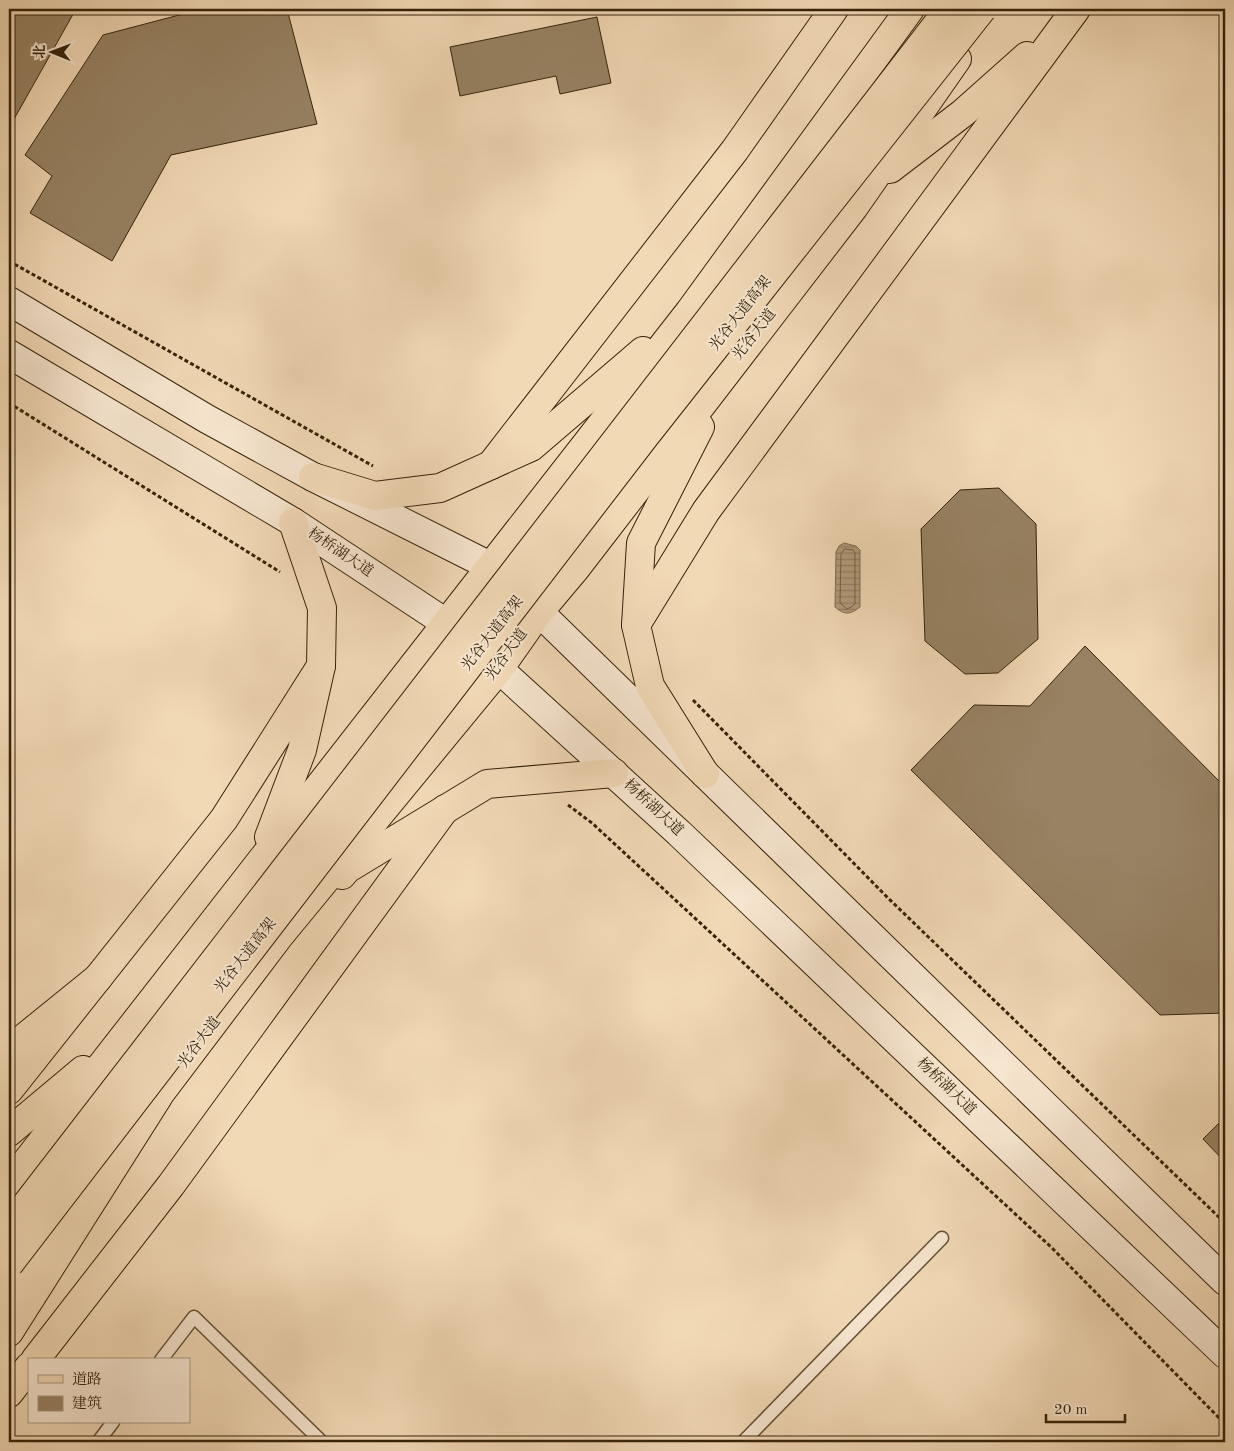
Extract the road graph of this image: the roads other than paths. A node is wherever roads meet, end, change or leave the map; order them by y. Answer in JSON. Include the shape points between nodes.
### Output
{"nodes":[{"id":1,"x":834,"y":9,"type":"edge"},
{"id":2,"x":910,"y":9,"type":"edge"},
{"id":3,"x":950,"y":9,"type":"edge"},
{"id":4,"x":982,"y":9,"type":"edge"},
{"id":5,"x":992,"y":9,"type":"edge"},
{"id":6,"x":1072,"y":14,"type":"edge"},
{"id":7,"x":869,"y":185,"type":"junction"},
{"id":8,"x":9,"y":302,"type":"edge"},
{"id":9,"x":690,"y":311,"type":"junction"},
{"id":10,"x":9,"y":354,"type":"edge"},
{"id":11,"x":732,"y":365,"type":"junction"},
{"id":12,"x":491,"y":465,"type":"junction"},
{"id":13,"x":313,"y":477,"type":"junction"},
{"id":14,"x":293,"y":522,"type":"junction"},
{"id":15,"x":490,"y":566,"type":"junction"},
{"id":16,"x":539,"y":612,"type":"junction"},
{"id":17,"x":446,"y":623,"type":"junction"},
{"id":18,"x":636,"y":624,"type":"junction"},
{"id":19,"x":321,"y":666,"type":"junction"},
{"id":20,"x":499,"y":669,"type":"junction"},
{"id":21,"x":614,"y":773,"type":"junction"},
{"id":22,"x":705,"y":774,"type":"junction"},
{"id":23,"x":445,"y":809,"type":"junction"},
{"id":24,"x":259,"y":863,"type":"junction"},
{"id":25,"x":280,"y":936,"type":"junction"},
{"id":26,"x":98,"y":978,"type":"junction"},
{"id":27,"x":126,"y":1033,"type":"junction"},
{"id":28,"x":9,"y":1050,"type":"edge"},
{"id":29,"x":9,"y":1090,"type":"edge"},
{"id":30,"x":158,"y":1097,"type":"junction"},
{"id":31,"x":9,"y":1132,"type":"edge"},
{"id":32,"x":9,"y":1184,"type":"edge"},
{"id":33,"x":9,"y":1227,"type":"edge"},
{"id":34,"x":942,"y":1238,"type":"dead end"},
{"id":35,"x":9,"y":1264,"type":"edge"},
{"id":36,"x":1225,"y":1281,"type":"edge"},
{"id":37,"x":9,"y":1291,"type":"edge"},
{"id":38,"x":9,"y":1332,"type":"edge"},
{"id":39,"x":1225,"y":1354,"type":"edge"},
{"id":40,"x":37,"y":1358,"type":"edge"},
{"id":41,"x":163,"y":1358,"type":"edge"},
{"id":42,"x":28,"y":1369,"type":"edge"},
{"id":43,"x":9,"y":1393,"type":"edge"},
{"id":44,"x":112,"y":1424,"type":"edge"},
{"id":45,"x":98,"y":1442,"type":"edge"},
{"id":46,"x":322,"y":1442,"type":"edge"},
{"id":47,"x":743,"y":1442,"type":"edge"}],
"edges":[{"from":1,"to":12,"type":"main road","via":[[735,150]]},
{"from":2,"to":9,"type":"main road"},
{"from":3,"to":33,"type":"main road","name":"光谷大道高架","bridge":true},
{"from":4,"to":35,"type":"main road","name":"光谷大道高架","bridge":true,"via":[[639,444]]},
{"from":5,"to":7,"type":"main road","name":"光谷大道"},
{"from":6,"to":7,"type":"main road","via":[[963,113]]},
{"from":6,"to":18,"type":"main road","via":[[706,510]]},
{"from":7,"to":11,"type":"main road","name":"光谷大道"},
{"from":8,"to":13,"type":"main road","via":[[207,419]]},
{"from":9,"to":12,"type":"main road","via":[[531,447]]},
{"from":9,"to":15,"type":"main road"},
{"from":10,"to":14,"type":"main road","name":"杨桥湖大道"},
{"from":11,"to":16,"type":"main road","name":"光谷大道"},
{"from":11,"to":18,"type":"main road","via":[[641,543]]},
{"from":12,"to":13,"type":"main road","via":[[440,488],[375,496]]},
{"from":13,"to":15,"type":"main road"},
{"from":14,"to":17,"type":"main road","name":"杨桥湖大道"},
{"from":14,"to":19,"type":"main road","via":[[322,608]]},
{"from":15,"to":16,"type":"main road"},
{"from":15,"to":17,"type":"main road"},
{"from":16,"to":20,"type":"main road","name":"光谷大道"},
{"from":16,"to":22,"type":"main road"},
{"from":17,"to":20,"type":"main road","name":"杨桥湖大道"},
{"from":17,"to":24,"type":"main road"},
{"from":18,"to":22,"type":"main road","via":[[650,686]]},
{"from":19,"to":24,"type":"main road","via":[[302,750]]},
{"from":19,"to":26,"type":"main road","via":[[224,818]]},
{"from":20,"to":21,"type":"main road","name":"杨桥湖大道"},
{"from":20,"to":25,"type":"main road","name":"光谷大道"},
{"from":21,"to":23,"type":"main road","via":[[488,784]]},
{"from":21,"to":39,"type":"main road","name":"杨桥湖大道"},
{"from":22,"to":36,"type":"main road"},
{"from":23,"to":25,"type":"main road","via":[[347,869]]},
{"from":23,"to":40,"type":"main road","via":[[171,1184]]},
{"from":24,"to":27,"type":"main road"},
{"from":25,"to":30,"type":"main road","name":"光谷大道"},
{"from":26,"to":28,"type":"main road"},
{"from":26,"to":29,"type":"main road"},
{"from":27,"to":31,"type":"main road"},
{"from":27,"to":32,"type":"main road"},
{"from":30,"to":37,"type":"main road","name":"光谷大道"},
{"from":30,"to":38,"type":"main road"},
{"from":34,"to":47,"type":"lane"},
{"from":41,"to":46,"type":"lane","via":[[194,1317]]},
{"from":42,"to":43,"type":"main road"},
{"from":44,"to":45,"type":"lane"}]}
